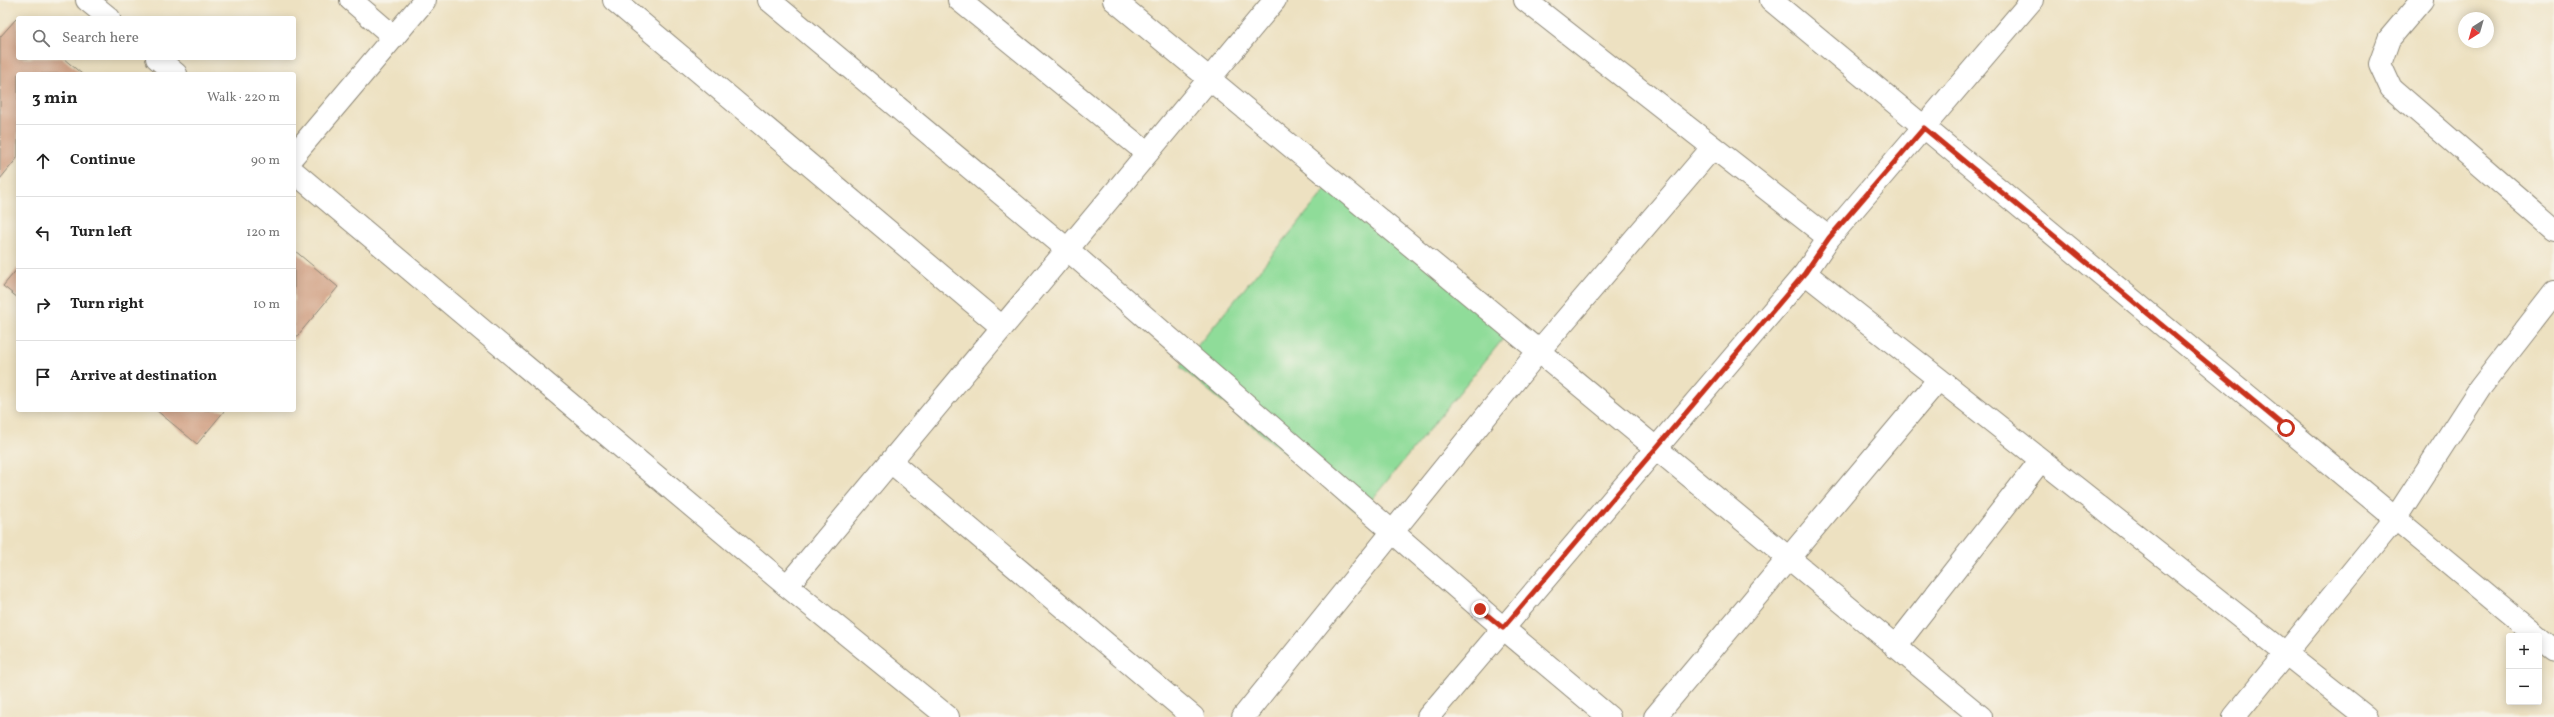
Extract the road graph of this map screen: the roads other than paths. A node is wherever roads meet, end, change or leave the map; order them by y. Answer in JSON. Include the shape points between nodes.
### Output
{"nodes":[{"id":1,"x":87,"y":0,"type":"edge"},
{"id":2,"x":351,"y":0,"type":"edge"},
{"id":3,"x":425,"y":0,"type":"edge"},
{"id":4,"x":614,"y":0,"type":"edge"},
{"id":5,"x":769,"y":0,"type":"edge"},
{"id":6,"x":959,"y":0,"type":"edge"},
{"id":7,"x":1114,"y":0,"type":"edge"},
{"id":8,"x":1275,"y":0,"type":"edge"},
{"id":9,"x":1525,"y":0,"type":"edge"},
{"id":10,"x":1771,"y":0,"type":"edge"},
{"id":11,"x":2032,"y":0,"type":"edge"},
{"id":12,"x":2422,"y":0,"type":"edge"},
{"id":13,"x":107,"y":16,"type":"edge"},
{"id":14,"x":394,"y":37,"type":"junction"},
{"id":15,"x":159,"y":60,"type":"edge"},
{"id":16,"x":174,"y":72,"type":"edge"},
{"id":17,"x":1209,"y":80,"type":"junction"},
{"id":18,"x":1924,"y":128,"type":"junction"},
{"id":19,"x":1713,"y":147,"type":"junction"},
{"id":20,"x":296,"y":154,"type":"edge"},
{"id":21,"x":1147,"y":154,"type":"junction"},
{"id":22,"x":296,"y":174,"type":"edge"},
{"id":23,"x":2554,"y":229,"type":"edge"},
{"id":24,"x":1829,"y":238,"type":"junction"},
{"id":25,"x":1067,"y":249,"type":"junction"},
{"id":26,"x":1805,"y":273,"type":"junction"},
{"id":27,"x":2554,"y":293,"type":"edge"},
{"id":28,"x":1002,"y":327,"type":"junction"},
{"id":29,"x":1538,"y":352,"type":"junction"},
{"id":30,"x":1939,"y":379,"type":"junction"},
{"id":31,"x":1654,"y":448,"type":"junction"},
{"id":32,"x":2041,"y":460,"type":"junction"},
{"id":33,"x":890,"y":462,"type":"junction"},
{"id":34,"x":2395,"y":519,"type":"junction"},
{"id":35,"x":1391,"y":531,"type":"junction"},
{"id":36,"x":1788,"y":558,"type":"junction"},
{"id":37,"x":787,"y":586,"type":"junction"},
{"id":38,"x":1503,"y":628,"type":"junction"},
{"id":39,"x":2533,"y":633,"type":"edge"},
{"id":40,"x":2542,"y":640,"type":"edge"},
{"id":41,"x":1895,"y":646,"type":"junction"},
{"id":42,"x":2554,"y":650,"type":"edge"},
{"id":43,"x":2285,"y":655,"type":"junction"},
{"id":44,"x":948,"y":717,"type":"edge"},
{"id":45,"x":1192,"y":717,"type":"edge"},
{"id":46,"x":1243,"y":717,"type":"edge"},
{"id":47,"x":1428,"y":717,"type":"edge"},
{"id":48,"x":1609,"y":717,"type":"edge"},
{"id":49,"x":1655,"y":717,"type":"edge"},
{"id":50,"x":1981,"y":717,"type":"edge"},
{"id":51,"x":2234,"y":717,"type":"edge"},
{"id":52,"x":2366,"y":717,"type":"edge"}],
"edges":[{"from":1,"to":13,"type":"street"},
{"from":2,"to":14,"type":"street"},
{"from":3,"to":14,"type":"street"},
{"from":4,"to":28,"type":"street"},
{"from":5,"to":25,"type":"street"},
{"from":6,"to":21,"type":"street"},
{"from":7,"to":17,"type":"street"},
{"from":8,"to":17,"type":"street"},
{"from":9,"to":19,"type":"street"},
{"from":10,"to":18,"type":"street"},
{"from":11,"to":18,"type":"street"},
{"from":12,"to":23,"type":"street","via":[[2389,39],[2380,64],[2391,88]]},
{"from":14,"to":20,"type":"street"},
{"from":15,"to":16,"type":"street"},
{"from":17,"to":21,"type":"street"},
{"from":17,"to":29,"type":"street"},
{"from":18,"to":24,"type":"street"},
{"from":18,"to":34,"type":"street"},
{"from":19,"to":24,"type":"street"},
{"from":19,"to":29,"type":"street"},
{"from":21,"to":25,"type":"street"},
{"from":22,"to":37,"type":"street"},
{"from":24,"to":26,"type":"street"},
{"from":25,"to":28,"type":"street"},
{"from":25,"to":35,"type":"street"},
{"from":26,"to":30,"type":"street"},
{"from":26,"to":31,"type":"street"},
{"from":27,"to":34,"type":"street","via":[[2480,388]]},
{"from":28,"to":33,"type":"street"},
{"from":29,"to":31,"type":"street"},
{"from":29,"to":35,"type":"street"},
{"from":30,"to":32,"type":"street"},
{"from":30,"to":36,"type":"street"},
{"from":31,"to":36,"type":"street"},
{"from":31,"to":38,"type":"street"},
{"from":32,"to":41,"type":"street"},
{"from":32,"to":43,"type":"street"},
{"from":33,"to":37,"type":"street"},
{"from":33,"to":45,"type":"street"},
{"from":34,"to":39,"type":"street"},
{"from":34,"to":43,"type":"street"},
{"from":35,"to":38,"type":"street"},
{"from":35,"to":46,"type":"street"},
{"from":36,"to":41,"type":"street"},
{"from":36,"to":49,"type":"street"},
{"from":37,"to":44,"type":"street"},
{"from":38,"to":47,"type":"street"},
{"from":38,"to":48,"type":"street"},
{"from":40,"to":42,"type":"street"},
{"from":41,"to":50,"type":"street"},
{"from":43,"to":51,"type":"street"},
{"from":43,"to":52,"type":"street"}]}
